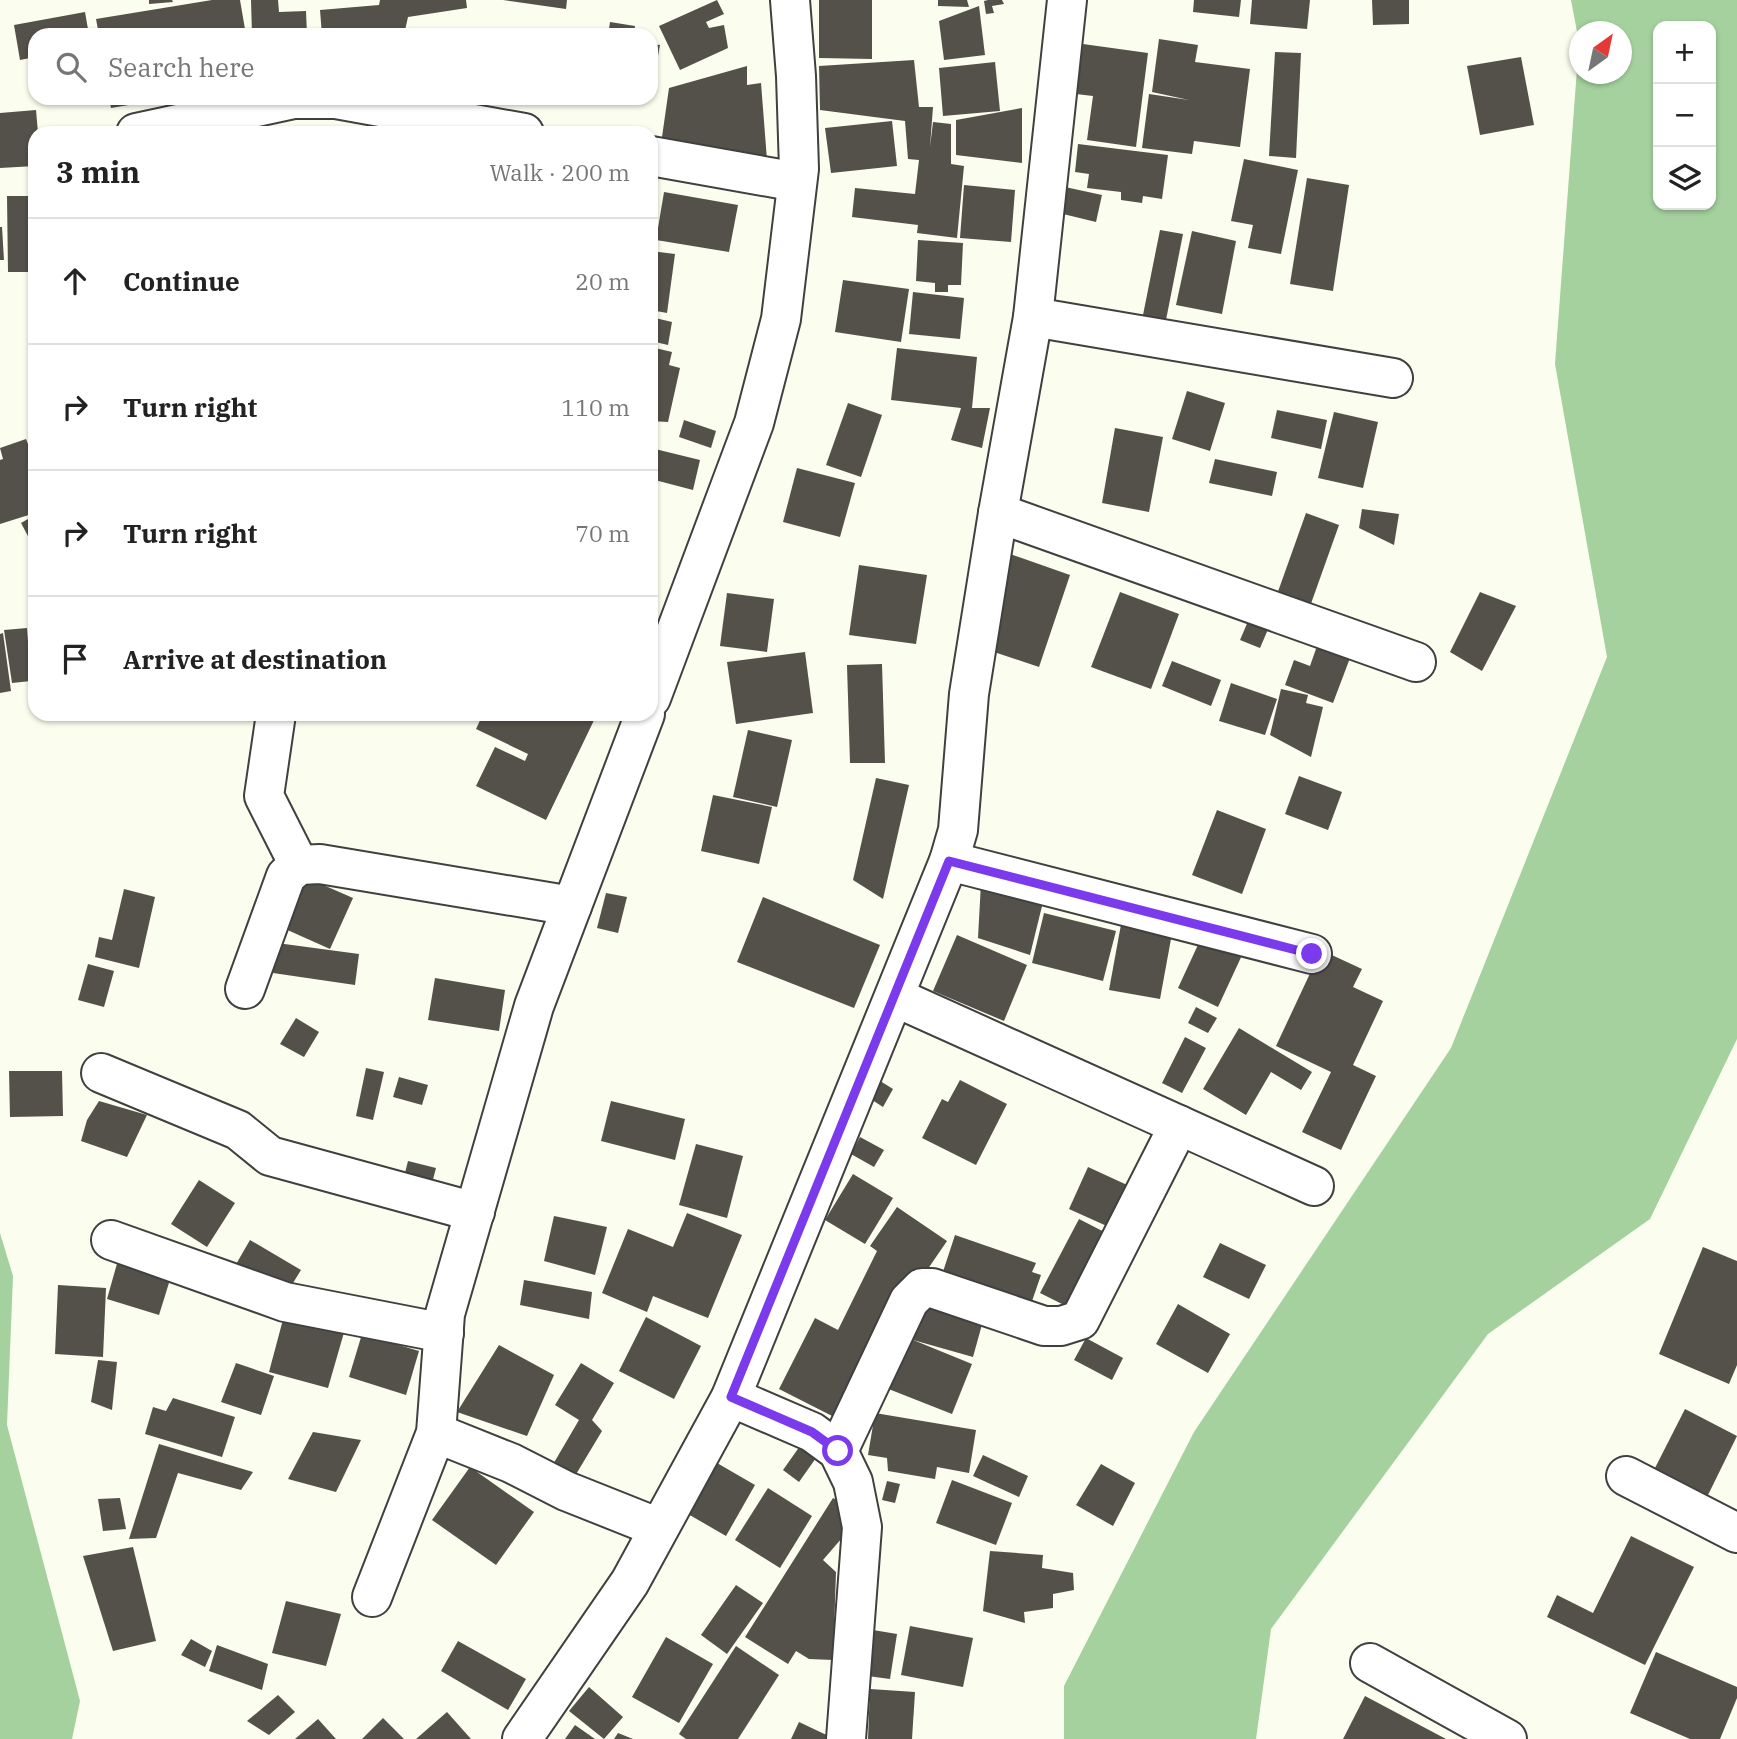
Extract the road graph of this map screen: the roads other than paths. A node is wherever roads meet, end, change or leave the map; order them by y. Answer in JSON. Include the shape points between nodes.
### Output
{"nodes":[{"id":1,"x":790,"y":0,"type":"edge"},
{"id":2,"x":1067,"y":0,"type":"edge"},
{"id":3,"x":266,"y":105,"type":"edge"},
{"id":4,"x":370,"y":105,"type":"edge"},
{"id":5,"x":169,"y":126,"type":"edge"},
{"id":6,"x":486,"y":126,"type":"edge"},
{"id":7,"x":658,"y":157,"type":"edge"},
{"id":8,"x":797,"y":182,"type":"junction"},
{"id":9,"x":1033,"y":317,"type":"junction"},
{"id":10,"x":1393,"y":378,"type":"dead end"},
{"id":11,"x":998,"y":513,"type":"junction"},
{"id":12,"x":1416,"y":662,"type":"dead end"},
{"id":13,"x":658,"y":679,"type":"edge"},
{"id":14,"x":275,"y":721,"type":"edge"},
{"id":15,"x":642,"y":721,"type":"edge"},
{"id":16,"x":949,"y":861,"type":"junction"},
{"id":17,"x":299,"y":864,"type":"junction"},
{"id":18,"x":572,"y":906,"type":"junction"},
{"id":19,"x":1312,"y":954,"type":"dead end"},
{"id":20,"x":245,"y":989,"type":"dead end"},
{"id":21,"x":895,"y":997,"type":"junction"},
{"id":22,"x":101,"y":1073,"type":"dead end"},
{"id":23,"x":1180,"y":1125,"type":"junction"},
{"id":24,"x":1314,"y":1186,"type":"dead end"},
{"id":25,"x":475,"y":1212,"type":"junction"},
{"id":26,"x":111,"y":1240,"type":"dead end"},
{"id":27,"x":444,"y":1332,"type":"junction"},
{"id":28,"x":731,"y":1397,"type":"junction"},
{"id":29,"x":436,"y":1433,"type":"junction"},
{"id":30,"x":838,"y":1451,"type":"junction"},
{"id":31,"x":1626,"y":1476,"type":"dead end"},
{"id":32,"x":659,"y":1528,"type":"junction"},
{"id":33,"x":1737,"y":1534,"type":"edge"},
{"id":34,"x":372,"y":1597,"type":"dead end"},
{"id":35,"x":1370,"y":1663,"type":"dead end"},
{"id":36,"x":1493,"y":1736,"type":"edge"},
{"id":37,"x":522,"y":1739,"type":"edge"},
{"id":38,"x":846,"y":1739,"type":"edge"}],
"edges":[{"from":1,"to":8,"type":"street"},
{"from":2,"to":9,"type":"street"},
{"from":3,"to":5,"type":"street"},
{"from":4,"to":6,"type":"street"},
{"from":7,"to":8,"type":"street"},
{"from":8,"to":13,"type":"street","via":[[781,318],[754,423]]},
{"from":9,"to":10,"type":"street"},
{"from":9,"to":11,"type":"street"},
{"from":11,"to":12,"type":"street"},
{"from":11,"to":16,"type":"street","via":[[969,694],[958,830]]},
{"from":14,"to":17,"type":"street","via":[[264,796]]},
{"from":15,"to":18,"type":"street"},
{"from":16,"to":19,"type":"street"},
{"from":16,"to":21,"type":"street"},
{"from":17,"to":18,"type":"street"},
{"from":17,"to":20,"type":"street","via":[[286,876]]},
{"from":18,"to":25,"type":"street","via":[[534,1006]]},
{"from":21,"to":23,"type":"street"},
{"from":21,"to":28,"type":"street"},
{"from":22,"to":25,"type":"street","via":[[238,1130],[270,1156]]},
{"from":23,"to":24,"type":"street"},
{"from":23,"to":30,"type":"street","via":[[1080,1320],[1044,1326],[922,1288],[909,1301]]},
{"from":25,"to":27,"type":"street","via":[[445,1314]]},
{"from":26,"to":27,"type":"street","via":[[285,1302]]},
{"from":27,"to":29,"type":"street"},
{"from":28,"to":30,"type":"street","via":[[812,1432]]},
{"from":28,"to":32,"type":"street"},
{"from":29,"to":32,"type":"street"},
{"from":29,"to":34,"type":"street"},
{"from":30,"to":38,"type":"street","via":[[853,1482],[862,1527]]},
{"from":31,"to":33,"type":"street"},
{"from":32,"to":37,"type":"street","via":[[630,1582]]},
{"from":35,"to":36,"type":"street"}]}
